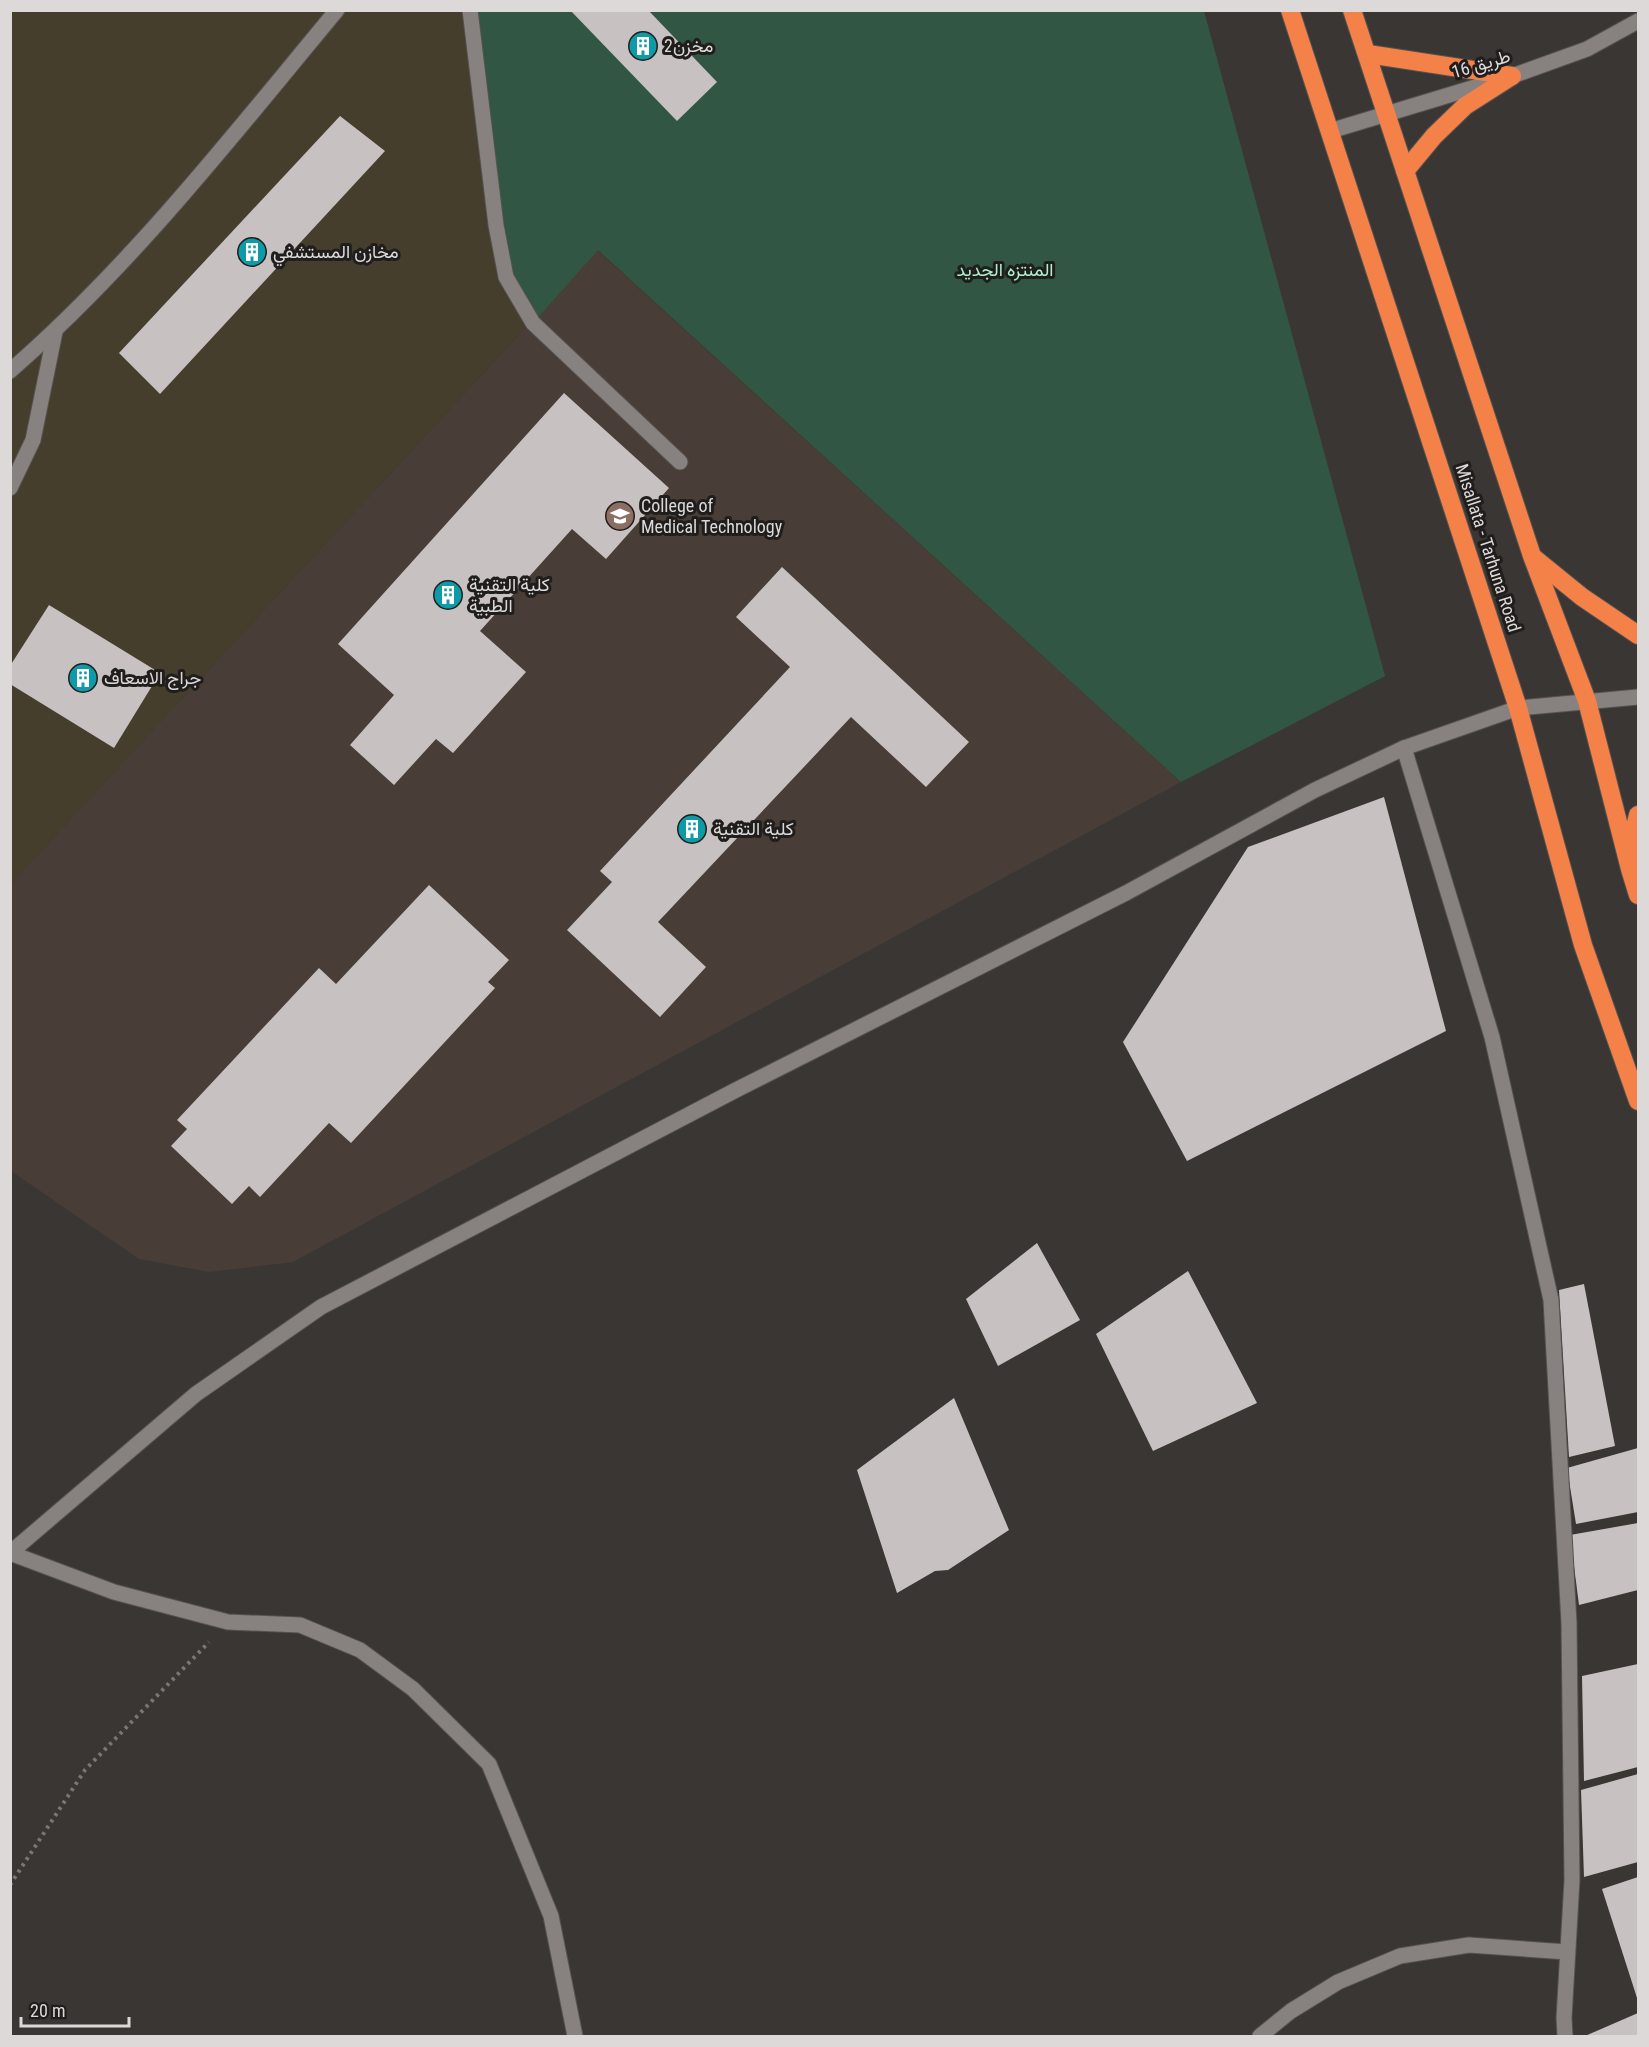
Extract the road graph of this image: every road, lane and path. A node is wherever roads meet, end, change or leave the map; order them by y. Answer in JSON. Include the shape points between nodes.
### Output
{"nodes":[{"id":1,"x":337,"y":10,"type":"edge"},
{"id":2,"x":470,"y":10,"type":"edge"},
{"id":3,"x":1290,"y":10,"type":"edge"},
{"id":4,"x":1352,"y":10,"type":"edge"},
{"id":5,"x":1638,"y":21,"type":"edge"},
{"id":6,"x":1368,"y":54,"type":"junction"},
{"id":7,"x":1512,"y":76,"type":"junction"},
{"id":8,"x":1387,"y":113,"type":"junction"},
{"id":9,"x":1330,"y":131,"type":"junction"},
{"id":10,"x":1405,"y":171,"type":"junction"},
{"id":11,"x":55,"y":332,"type":"junction"},
{"id":12,"x":10,"y":371,"type":"edge"},
{"id":13,"x":680,"y":462,"type":"dead end"},
{"id":14,"x":10,"y":488,"type":"edge"},
{"id":15,"x":1532,"y":556,"type":"junction"},
{"id":16,"x":1638,"y":635,"type":"edge"},
{"id":17,"x":1638,"y":697,"type":"edge"},
{"id":18,"x":1587,"y":701,"type":"junction"},
{"id":19,"x":1518,"y":708,"type":"junction"},
{"id":20,"x":1404,"y":748,"type":"junction"},
{"id":21,"x":1638,"y":815,"type":"edge"},
{"id":22,"x":1630,"y":869,"type":"junction"},
{"id":23,"x":1638,"y":895,"type":"edge"},
{"id":24,"x":1638,"y":1101,"type":"edge"},
{"id":25,"x":228,"y":1622,"type":"junction"},
{"id":26,"x":10,"y":1885,"type":"edge"},
{"id":27,"x":1567,"y":1952,"type":"junction"},
{"id":28,"x":575,"y":2037,"type":"edge"},
{"id":29,"x":1260,"y":2037,"type":"edge"},
{"id":30,"x":1565,"y":2037,"type":"edge"}],
"edges":[{"from":1,"to":11,"type":"street","via":[[172,208]]},
{"from":2,"to":13,"type":"street","via":[[506,277],[532,323]]},
{"from":3,"to":9,"type":"highway","name":"Misallata - Tarhuna Road"},
{"from":4,"to":6,"type":"highway"},
{"from":5,"to":7,"type":"street","name":"طريق 16","via":[[1587,49]]},
{"from":6,"to":7,"type":"highway"},
{"from":6,"to":8,"type":"highway"},
{"from":7,"to":8,"type":"street","name":"طريق 16"},
{"from":7,"to":10,"type":"highway","via":[[1465,106]]},
{"from":8,"to":9,"type":"street","name":"طريق 16"},
{"from":8,"to":10,"type":"highway"},
{"from":9,"to":19,"type":"highway","name":"Misallata - Tarhuna Road"},
{"from":10,"to":15,"type":"highway"},
{"from":11,"to":12,"type":"street"},
{"from":11,"to":14,"type":"street","via":[[33,440]]},
{"from":15,"to":16,"type":"highway"},
{"from":15,"to":18,"type":"highway"},
{"from":17,"to":18,"type":"street"},
{"from":18,"to":19,"type":"street"},
{"from":18,"to":22,"type":"highway"},
{"from":19,"to":20,"type":"street"},
{"from":19,"to":24,"type":"highway","name":"Misallata - Tarhuna Road","via":[[1583,945]]},
{"from":20,"to":25,"type":"street","via":[[1315,790],[1126,893],[747,1084],[321,1307],[196,1394],[10,1553],[114,1592]]},
{"from":20,"to":27,"type":"street","via":[[1492,1037],[1551,1300],[1569,1623],[1572,1880]]},
{"from":21,"to":22,"type":"highway"},
{"from":22,"to":23,"type":"highway"},
{"from":25,"to":26,"type":"path","via":[[85,1770]]},
{"from":25,"to":28,"type":"street","via":[[300,1625],[360,1650],[413,1689],[489,1764],[551,1916]]},
{"from":27,"to":29,"type":"street","via":[[1469,1945],[1400,1956],[1338,1982],[1291,2011]]},
{"from":27,"to":30,"type":"street"}]}
